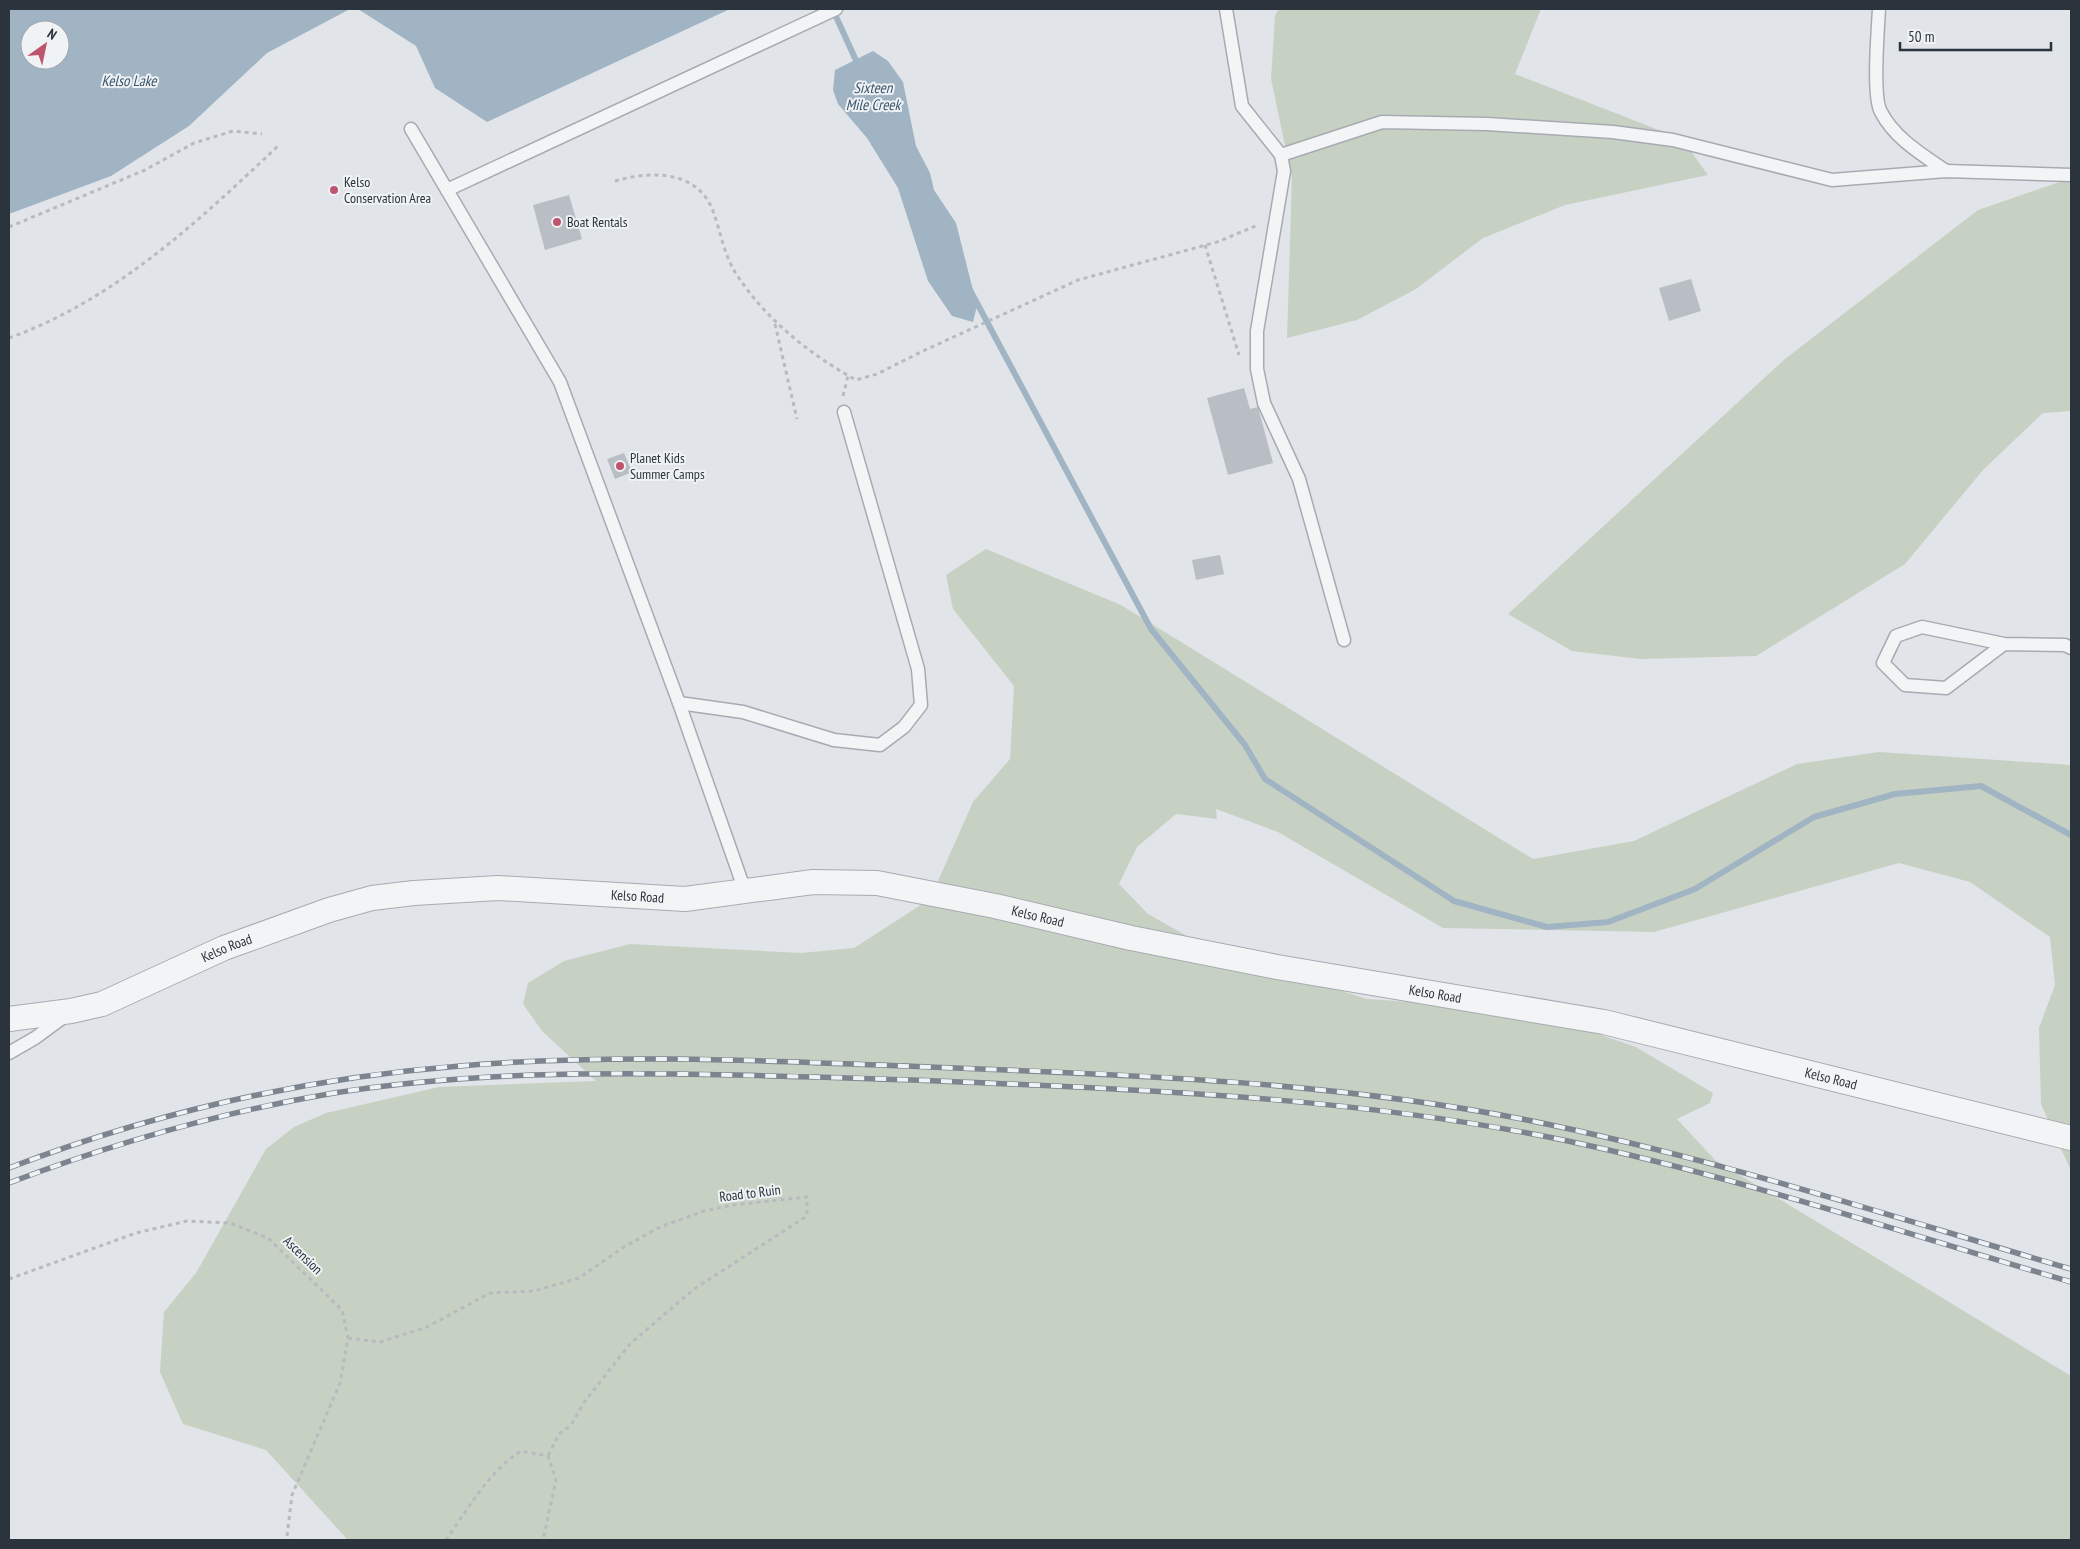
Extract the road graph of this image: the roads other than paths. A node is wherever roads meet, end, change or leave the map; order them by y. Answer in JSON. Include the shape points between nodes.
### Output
{"nodes":[{"id":1,"x":836,"y":9,"type":"edge"},
{"id":2,"x":1226,"y":9,"type":"edge"},
{"id":3,"x":1879,"y":9,"type":"edge"},
{"id":4,"x":411,"y":129,"type":"dead end"},
{"id":5,"x":1281,"y":154,"type":"junction"},
{"id":6,"x":1946,"y":171,"type":"junction"},
{"id":7,"x":2071,"y":175,"type":"edge"},
{"id":8,"x":447,"y":190,"type":"junction"},
{"id":9,"x":844,"y":412,"type":"road end"},
{"id":10,"x":1344,"y":640,"type":"dead end"},
{"id":11,"x":2004,"y":644,"type":"junction"},
{"id":12,"x":2071,"y":648,"type":"edge"},
{"id":13,"x":680,"y":704,"type":"junction"},
{"id":14,"x":746,"y":891,"type":"junction"},
{"id":15,"x":71,"y":1011,"type":"junction"},
{"id":16,"x":9,"y":1019,"type":"edge"},
{"id":17,"x":9,"y":1052,"type":"edge"},
{"id":18,"x":2071,"y":1138,"type":"edge"}],
"edges":[{"from":1,"to":8,"type":"lane"},
{"from":2,"to":5,"type":"lane","via":[[1242,106]]},
{"from":3,"to":6,"type":"lane","via":[[1876,75],[1880,112],[1907,144]]},
{"from":4,"to":8,"type":"lane"},
{"from":5,"to":6,"type":"lane","via":[[1382,122],[1613,132],[1673,140],[1832,180]]},
{"from":5,"to":10,"type":"lane","via":[[1284,171],[1257,331],[1258,369],[1264,403],[1299,478]]},
{"from":6,"to":7,"type":"lane"},
{"from":8,"to":13,"type":"lane","via":[[560,382]]},
{"from":9,"to":13,"type":"lane","via":[[918,668],[920,705],[904,727],[880,745],[834,740],[743,712]]},
{"from":11,"to":11,"type":"lane","via":[[1922,627],[1896,636],[1883,663],[1905,685],[1946,688]]},
{"from":11,"to":12,"type":"lane","via":[[2065,645]]},
{"from":13,"to":14,"type":"lane"},
{"from":14,"to":15,"type":"street","name":"Kelso Road","via":[[685,899],[498,888],[372,898],[224,948],[102,1004]]},
{"from":14,"to":18,"type":"street","name":"Kelso Road","via":[[813,882],[877,883],[1277,967],[1604,1022]]},
{"from":15,"to":16,"type":"street","name":"Kelso Road"},
{"from":15,"to":17,"type":"lane","via":[[35,1038]]}]}
